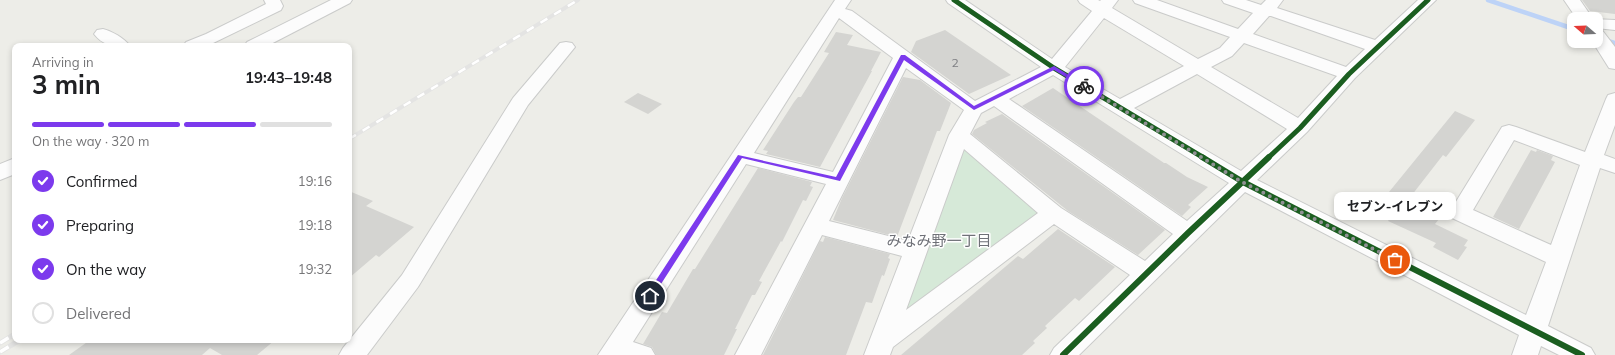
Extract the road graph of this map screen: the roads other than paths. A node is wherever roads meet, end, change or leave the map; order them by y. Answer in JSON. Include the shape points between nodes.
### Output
{"nodes":[{"id":1,"x":272,"y":0,"type":"edge"},
{"id":2,"x":344,"y":0,"type":"edge"},
{"id":3,"x":954,"y":0,"type":"edge"},
{"id":4,"x":1086,"y":0,"type":"edge"},
{"id":5,"x":1141,"y":0,"type":"edge"},
{"id":6,"x":1230,"y":0,"type":"edge"},
{"id":7,"x":1428,"y":0,"type":"edge"},
{"id":8,"x":1572,"y":0,"type":"edge"},
{"id":9,"x":839,"y":5,"type":"edge"},
{"id":10,"x":1106,"y":5,"type":"edge"},
{"id":11,"x":1270,"y":5,"type":"edge"},
{"id":12,"x":1580,"y":12,"type":"edge"},
{"id":13,"x":1603,"y":24,"type":"edge"},
{"id":14,"x":1615,"y":25,"type":"edge"},
{"id":15,"x":103,"y":34,"type":"dead end"},
{"id":16,"x":1241,"y":36,"type":"junction"},
{"id":17,"x":116,"y":43,"type":"edge"},
{"id":18,"x":200,"y":43,"type":"edge"},
{"id":19,"x":259,"y":43,"type":"edge"},
{"id":20,"x":1603,"y":43,"type":"edge"},
{"id":21,"x":1377,"y":46,"type":"junction"},
{"id":22,"x":566,"y":47,"type":"dead end"},
{"id":23,"x":903,"y":56,"type":"junction"},
{"id":24,"x":1615,"y":64,"type":"edge"},
{"id":25,"x":1198,"y":67,"type":"junction"},
{"id":26,"x":1054,"y":68,"type":"junction"},
{"id":27,"x":1349,"y":74,"type":"junction"},
{"id":28,"x":995,"y":98,"type":"junction"},
{"id":29,"x":1120,"y":107,"type":"junction"},
{"id":30,"x":974,"y":109,"type":"junction"},
{"id":31,"x":1613,"y":110,"type":"edge"},
{"id":32,"x":1300,"y":128,"type":"junction"},
{"id":33,"x":960,"y":135,"type":"junction"},
{"id":34,"x":740,"y":156,"type":"junction"},
{"id":35,"x":1592,"y":160,"type":"junction"},
{"id":36,"x":1615,"y":166,"type":"edge"},
{"id":37,"x":12,"y":167,"type":"edge"},
{"id":38,"x":0,"y":173,"type":"edge"},
{"id":39,"x":838,"y":180,"type":"junction"},
{"id":40,"x":1242,"y":182,"type":"junction"},
{"id":41,"x":1053,"y":213,"type":"junction"},
{"id":42,"x":815,"y":225,"type":"junction"},
{"id":43,"x":1188,"y":233,"type":"junction"},
{"id":44,"x":915,"y":251,"type":"junction"},
{"id":45,"x":1558,"y":258,"type":"junction"},
{"id":46,"x":1147,"y":274,"type":"junction"},
{"id":47,"x":1533,"y":330,"type":"junction"},
{"id":48,"x":881,"y":348,"type":"edge"},
{"id":49,"x":614,"y":351,"type":"edge"},
{"id":50,"x":352,"y":355,"type":"edge"},
{"id":51,"x":642,"y":355,"type":"edge"},
{"id":52,"x":748,"y":355,"type":"edge"},
{"id":53,"x":1063,"y":355,"type":"edge"},
{"id":54,"x":1525,"y":355,"type":"edge"},
{"id":55,"x":1582,"y":355,"type":"edge"}],
"edges":[{"from":1,"to":18,"type":"street","via":[[275,6]]},
{"from":2,"to":19,"type":"street"},
{"from":3,"to":26,"type":"street"},
{"from":4,"to":10,"type":"street"},
{"from":5,"to":16,"type":"street"},
{"from":6,"to":11,"type":"street"},
{"from":7,"to":21,"type":"street"},
{"from":8,"to":12,"type":"street"},
{"from":9,"to":23,"type":"street","via":[[846,15]]},
{"from":9,"to":34,"type":"street"},
{"from":10,"to":25,"type":"street"},
{"from":10,"to":26,"type":"street"},
{"from":11,"to":16,"type":"street"},
{"from":11,"to":21,"type":"street","via":[[1274,12]]},
{"from":13,"to":14,"type":"street"},
{"from":15,"to":17,"type":"street"},
{"from":16,"to":25,"type":"street","via":[[1226,52]]},
{"from":16,"to":27,"type":"street"},
{"from":20,"to":24,"type":"street"},
{"from":21,"to":27,"type":"street"},
{"from":22,"to":50,"type":"street","via":[[520,102],[410,281]]},
{"from":23,"to":30,"type":"street"},
{"from":23,"to":39,"type":"street"},
{"from":25,"to":29,"type":"street"},
{"from":25,"to":32,"type":"street"},
{"from":26,"to":28,"type":"street"},
{"from":26,"to":29,"type":"street"},
{"from":27,"to":32,"type":"street"},
{"from":28,"to":30,"type":"street"},
{"from":28,"to":43,"type":"street"},
{"from":29,"to":40,"type":"street"},
{"from":30,"to":33,"type":"street"},
{"from":31,"to":35,"type":"street"},
{"from":32,"to":40,"type":"street"},
{"from":33,"to":41,"type":"street"},
{"from":33,"to":44,"type":"street"},
{"from":34,"to":39,"type":"street"},
{"from":34,"to":49,"type":"street"},
{"from":35,"to":36,"type":"street"},
{"from":35,"to":45,"type":"street"},
{"from":35,"to":45,"type":"street","via":[[1510,131],[1460,213]]},
{"from":37,"to":38,"type":"street"},
{"from":39,"to":42,"type":"street"},
{"from":40,"to":43,"type":"street"},
{"from":40,"to":47,"type":"street"},
{"from":41,"to":46,"type":"street"},
{"from":41,"to":48,"type":"street"},
{"from":42,"to":44,"type":"street"},
{"from":42,"to":52,"type":"street"},
{"from":43,"to":46,"type":"street"},
{"from":44,"to":48,"type":"street"},
{"from":45,"to":47,"type":"street"},
{"from":46,"to":53,"type":"street"},
{"from":47,"to":54,"type":"street"},
{"from":47,"to":55,"type":"street"},
{"from":49,"to":51,"type":"street"}]}
